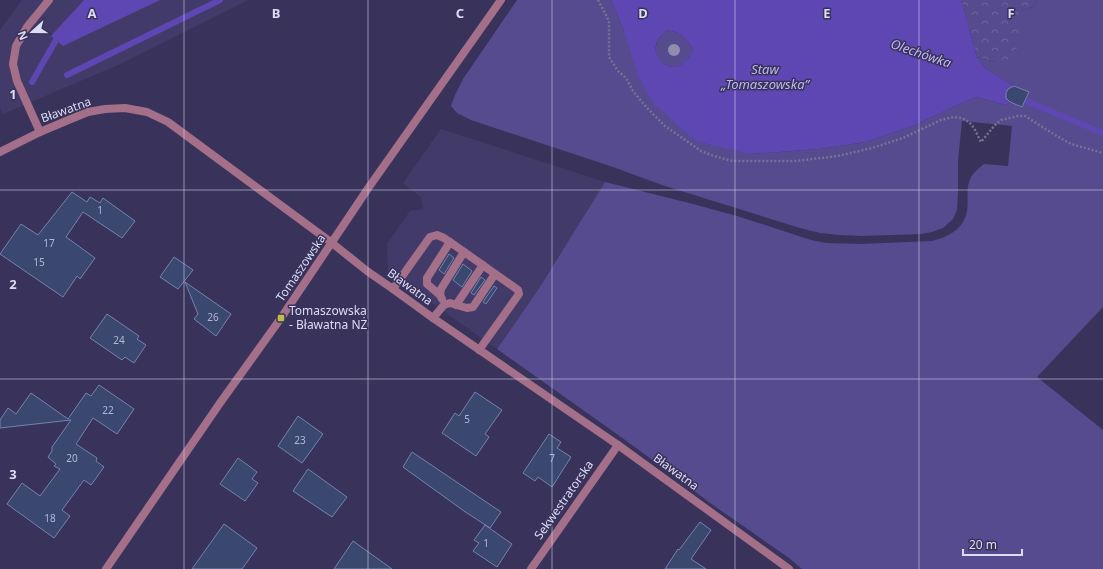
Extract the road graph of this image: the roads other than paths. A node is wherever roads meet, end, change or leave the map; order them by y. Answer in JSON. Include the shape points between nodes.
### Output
{"nodes":[{"id":1,"x":49,"y":0,"type":"edge"},
{"id":2,"x":501,"y":0,"type":"edge"},
{"id":3,"x":40,"y":132,"type":"junction"},
{"id":4,"x":0,"y":152,"type":"edge"},
{"id":5,"x":450,"y":242,"type":"junction"},
{"id":6,"x":332,"y":243,"type":"junction"},
{"id":7,"x":464,"y":252,"type":"junction"},
{"id":8,"x":483,"y":265,"type":"junction"},
{"id":9,"x":494,"y":274,"type":"junction"},
{"id":10,"x":393,"y":289,"type":"junction"},
{"id":11,"x":440,"y":296,"type":"junction"},
{"id":12,"x":444,"y":305,"type":"junction"},
{"id":13,"x":456,"y":305,"type":"junction"},
{"id":14,"x":433,"y":318,"type":"junction"},
{"id":15,"x":479,"y":350,"type":"junction"},
{"id":16,"x":618,"y":445,"type":"junction"},
{"id":17,"x":106,"y":569,"type":"edge"},
{"id":18,"x":531,"y":569,"type":"edge"},
{"id":19,"x":789,"y":569,"type":"edge"}],
"edges":[{"from":1,"to":3,"type":"street","via":[[27,27],[16,46],[14,64],[17,81]]},
{"from":2,"to":6,"type":"street","name":"Tomaszowska"},
{"from":3,"to":4,"type":"street","name":"Bławatna"},
{"from":3,"to":6,"type":"street","name":"Bławatna","via":[[88,112],[125,108],[147,112],[168,122]]},
{"from":5,"to":7,"type":"street"},
{"from":5,"to":10,"type":"street","via":[[437,235],[430,238]]},
{"from":5,"to":11,"type":"street","via":[[427,278],[427,284]]},
{"from":6,"to":10,"type":"street","name":"Bławatna"},
{"from":6,"to":17,"type":"street","name":"Tomaszowska"},
{"from":7,"to":8,"type":"street"},
{"from":7,"to":11,"type":"street","via":[[441,289]]},
{"from":8,"to":9,"type":"street"},
{"from":8,"to":13,"type":"street"},
{"from":9,"to":13,"type":"street","via":[[473,307]]},
{"from":9,"to":15,"type":"street","via":[[518,290],[519,294]]},
{"from":10,"to":14,"type":"street","name":"Bławatna"},
{"from":11,"to":12,"type":"street"},
{"from":12,"to":13,"type":"street"},
{"from":12,"to":14,"type":"street"},
{"from":14,"to":15,"type":"street","name":"Bławatna"},
{"from":15,"to":16,"type":"street","name":"Bławatna"},
{"from":16,"to":18,"type":"street","name":"Sekwestratorska"},
{"from":16,"to":19,"type":"street","name":"Bławatna"}]}
